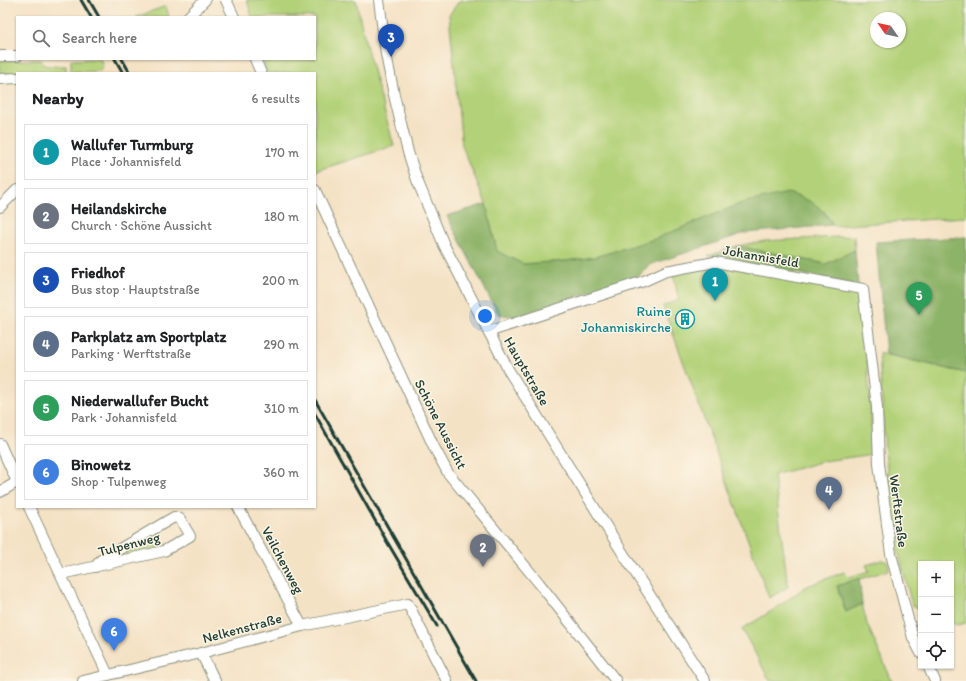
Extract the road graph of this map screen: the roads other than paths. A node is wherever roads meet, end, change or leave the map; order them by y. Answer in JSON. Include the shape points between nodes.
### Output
{"nodes":[{"id":1,"x":205,"y":0,"type":"edge"},
{"id":2,"x":226,"y":0,"type":"edge"},
{"id":3,"x":379,"y":0,"type":"edge"},
{"id":4,"x":189,"y":16,"type":"edge"},
{"id":5,"x":234,"y":16,"type":"edge"},
{"id":6,"x":0,"y":56,"type":"edge"},
{"id":7,"x":16,"y":56,"type":"edge"},
{"id":8,"x":255,"y":60,"type":"edge"},
{"id":9,"x":261,"y":72,"type":"edge"},
{"id":10,"x":0,"y":78,"type":"edge"},
{"id":11,"x":16,"y":78,"type":"edge"},
{"id":12,"x":16,"y":191,"type":"edge"},
{"id":13,"x":316,"y":192,"type":"edge"},
{"id":14,"x":0,"y":207,"type":"edge"},
{"id":15,"x":488,"y":332,"type":"junction"},
{"id":16,"x":0,"y":444,"type":"edge"},
{"id":17,"x":879,"y":464,"type":"joint"},
{"id":18,"x":16,"y":480,"type":"edge"},
{"id":19,"x":16,"y":483,"type":"edge"},
{"id":20,"x":0,"y":492,"type":"edge"},
{"id":21,"x":29,"y":508,"type":"edge"},
{"id":22,"x":239,"y":508,"type":"edge"},
{"id":23,"x":95,"y":567,"type":"junction"},
{"id":24,"x":62,"y":574,"type":"junction"},
{"id":25,"x":302,"y":626,"type":"junction"},
{"id":26,"x":918,"y":647,"type":"edge"},
{"id":27,"x":201,"y":653,"type":"junction"},
{"id":28,"x":929,"y":669,"type":"edge"},
{"id":29,"x":108,"y":675,"type":"junction"},
{"id":30,"x":83,"y":681,"type":"edge"},
{"id":31,"x":214,"y":681,"type":"edge"},
{"id":32,"x":447,"y":681,"type":"edge"},
{"id":33,"x":616,"y":681,"type":"edge"},
{"id":34,"x":705,"y":681,"type":"edge"},
{"id":35,"x":935,"y":681,"type":"edge"}],
"edges":[{"from":1,"to":4,"type":"street"},
{"from":2,"to":5,"type":"street"},
{"from":3,"to":15,"type":"street","name":"Hauptstraße","via":[[394,95],[417,180],[444,246]]},
{"from":6,"to":7,"type":"street"},
{"from":8,"to":9,"type":"street"},
{"from":10,"to":11,"type":"street"},
{"from":12,"to":14,"type":"street"},
{"from":13,"to":33,"type":"street","name":"Schöne Aussicht","via":[[448,473]]},
{"from":15,"to":17,"type":"street","name":"Johannisfeld","via":[[644,281],[666,271],[715,262],[863,289],[877,407]]},
{"from":15,"to":34,"type":"street","name":"Hauptstraße","via":[[516,382]]},
{"from":16,"to":18,"type":"street"},
{"from":17,"to":26,"type":"street","name":"Werftstraße","via":[[891,554],[913,638]]},
{"from":19,"to":20,"type":"street"},
{"from":21,"to":24,"type":"street"},
{"from":22,"to":25,"type":"street","name":"Veilchenweg"},
{"from":23,"to":23,"type":"street","name":"Tulpenweg","via":[[164,551],[190,536],[180,519],[174,517],[101,560]]},
{"from":23,"to":24,"type":"street","name":"Tulpenweg"},
{"from":24,"to":29,"type":"street"},
{"from":25,"to":27,"type":"street","name":"Nelkenstraße"},
{"from":25,"to":32,"type":"street","name":"Nelkenstraße","via":[[408,604]]},
{"from":27,"to":29,"type":"street","name":"Nelkenstraße"},
{"from":27,"to":31,"type":"street"},
{"from":28,"to":35,"type":"street"},
{"from":29,"to":30,"type":"street","name":"Nelkenstraße"}]}
